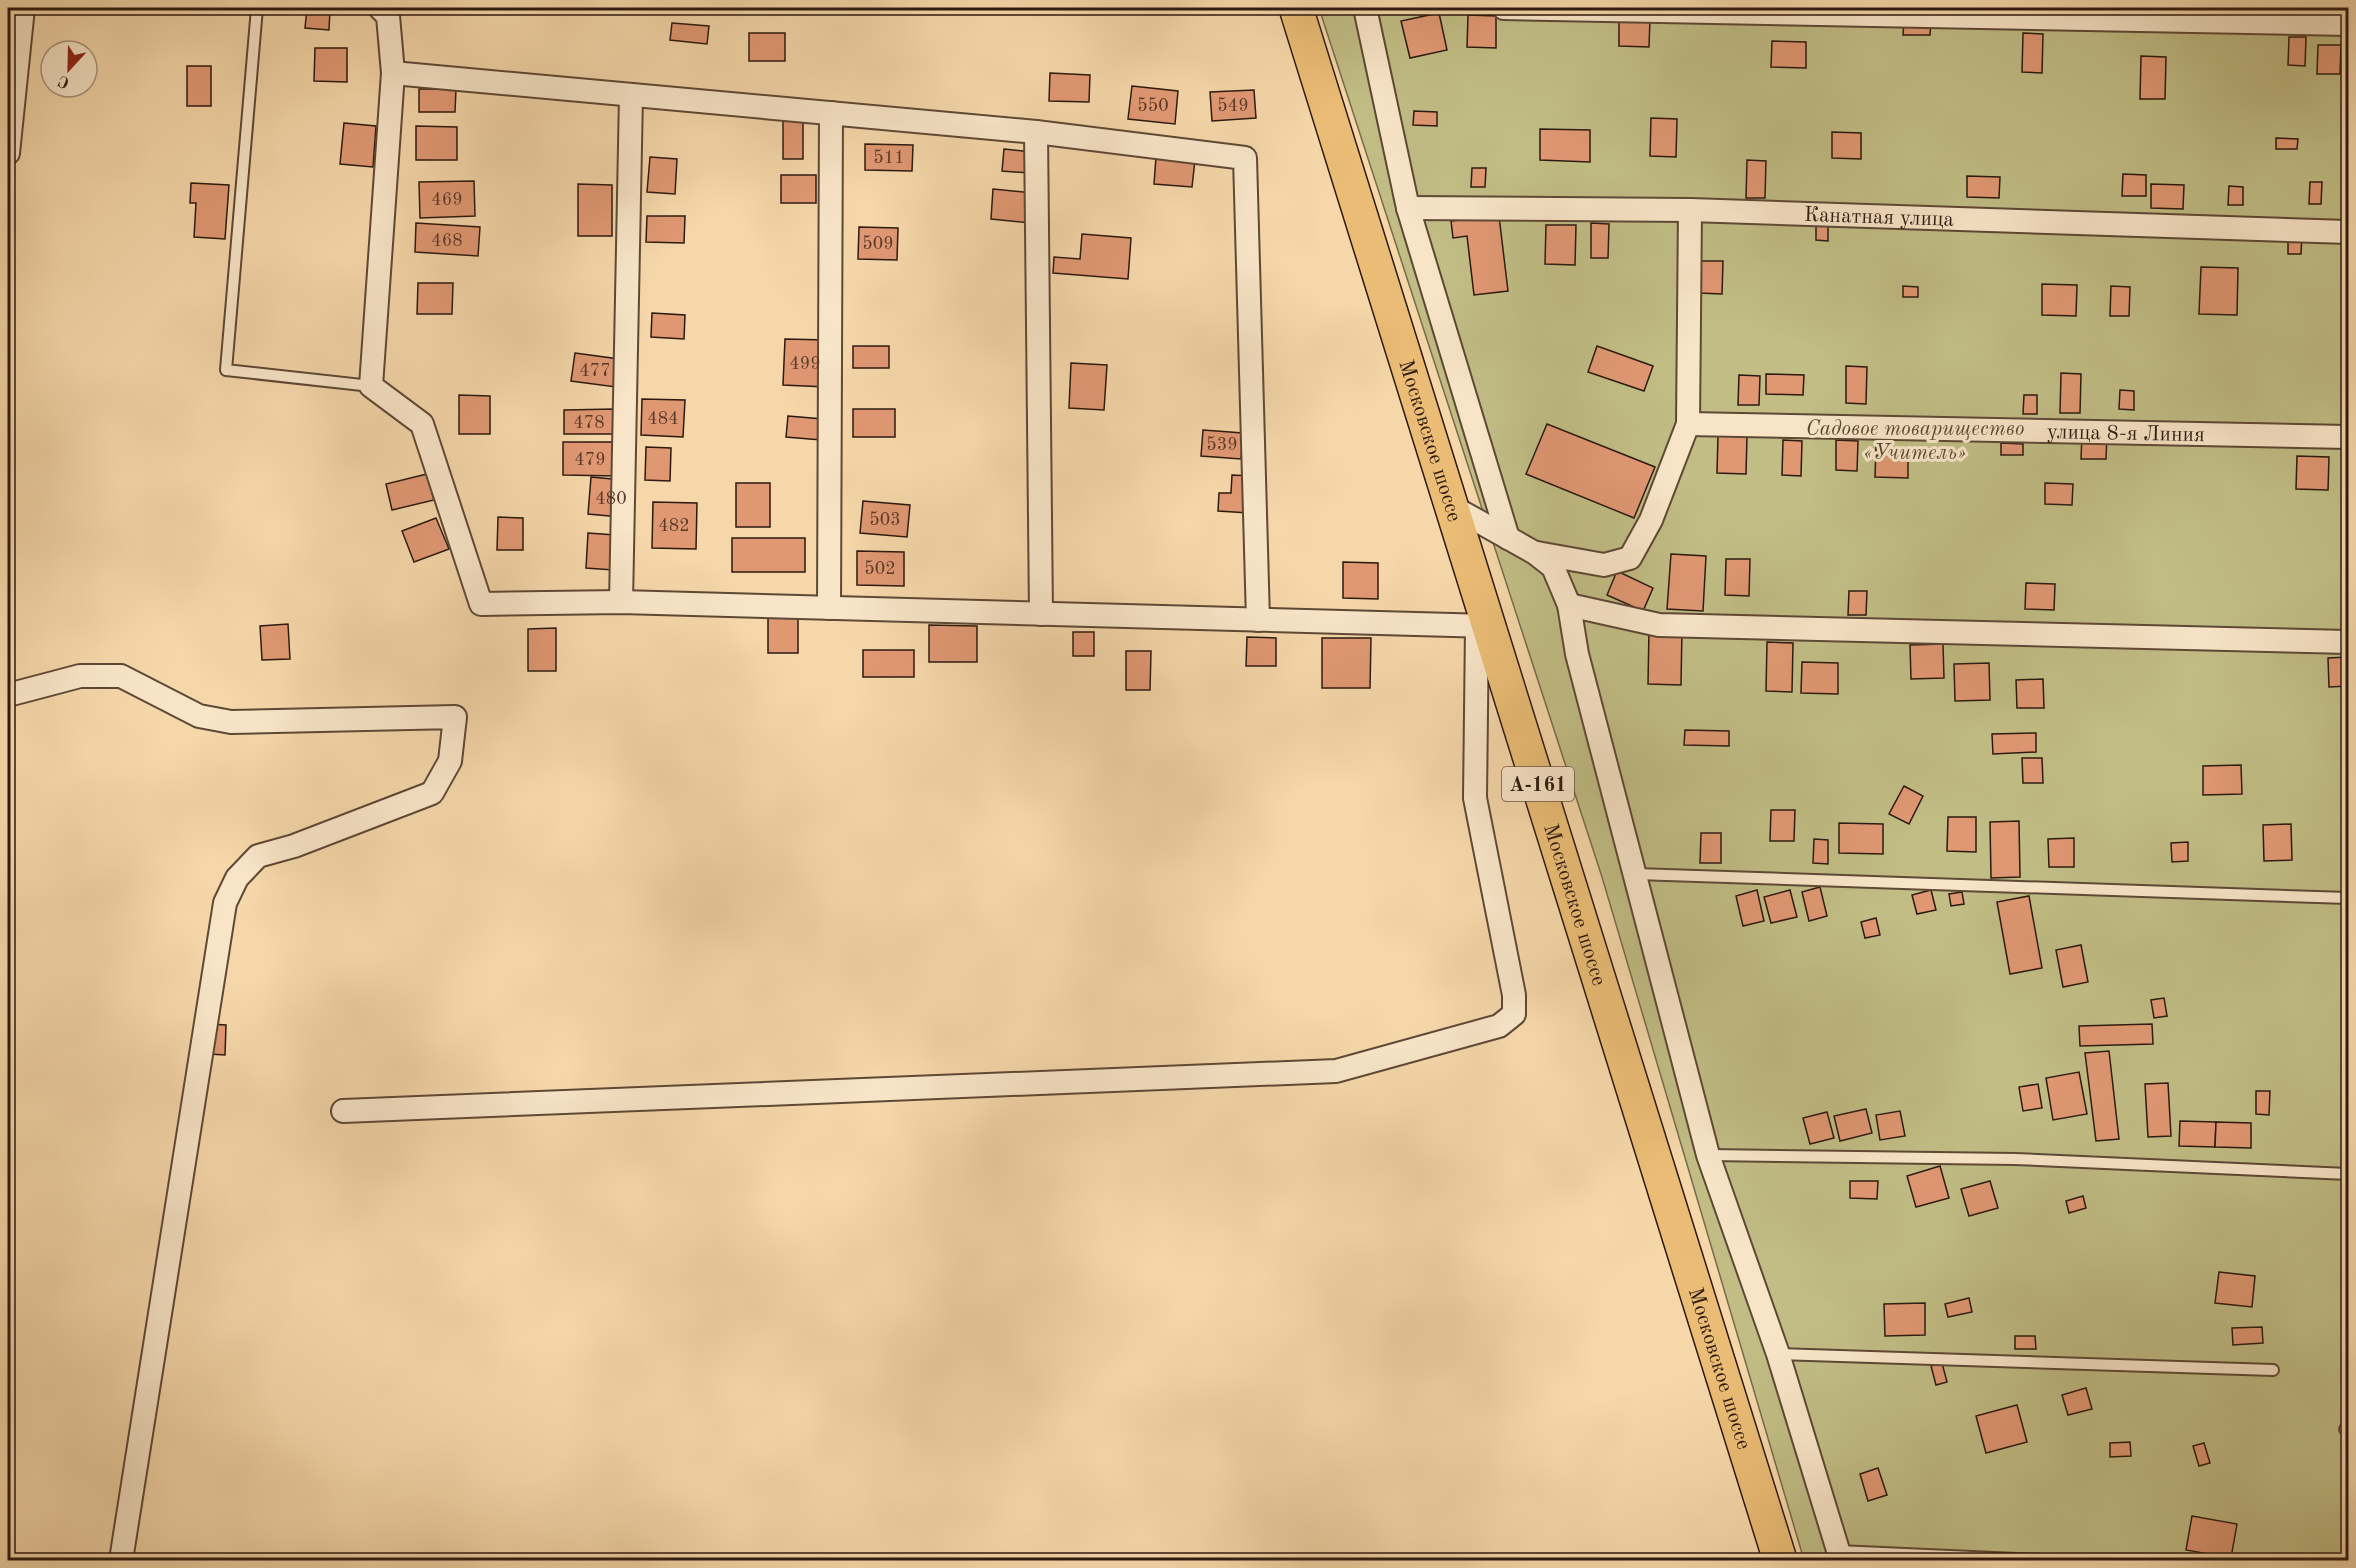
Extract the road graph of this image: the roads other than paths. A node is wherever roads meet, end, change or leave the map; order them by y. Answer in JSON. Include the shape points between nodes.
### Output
{"nodes":[{"id":1,"x":23,"y":8,"type":"edge"},
{"id":2,"x":256,"y":8,"type":"edge"},
{"id":3,"x":380,"y":8,"type":"edge"},
{"id":4,"x":1296,"y":8,"type":"edge"},
{"id":5,"x":1365,"y":8,"type":"edge"},
{"id":6,"x":1377,"y":8,"type":"edge"},
{"id":7,"x":1504,"y":8,"type":"edge"},
{"id":8,"x":2349,"y":24,"type":"edge"},
{"id":9,"x":393,"y":73,"type":"junction"},
{"id":10,"x":631,"y":95,"type":"junction"},
{"id":11,"x":831,"y":113,"type":"junction"},
{"id":12,"x":1036,"y":132,"type":"junction"},
{"id":13,"x":8,"y":153,"type":"edge"},
{"id":14,"x":1408,"y":208,"type":"junction"},
{"id":15,"x":1690,"y":210,"type":"junction"},
{"id":16,"x":2349,"y":232,"type":"edge"},
{"id":17,"x":371,"y":386,"type":"junction"},
{"id":18,"x":1688,"y":424,"type":"junction"},
{"id":19,"x":2349,"y":437,"type":"edge"},
{"id":20,"x":1451,"y":506,"type":"junction"},
{"id":21,"x":1508,"y":538,"type":"junction"},
{"id":22,"x":1535,"y":553,"type":"junction"},
{"id":23,"x":621,"y":602,"type":"junction"},
{"id":24,"x":1569,"y":605,"type":"junction"},
{"id":25,"x":829,"y":608,"type":"junction"},
{"id":26,"x":1041,"y":614,"type":"junction"},
{"id":27,"x":1258,"y":620,"type":"junction"},
{"id":28,"x":1483,"y":626,"type":"junction"},
{"id":29,"x":2349,"y":642,"type":"edge"},
{"id":30,"x":8,"y":695,"type":"edge"},
{"id":31,"x":1636,"y":874,"type":"junction"},
{"id":32,"x":2349,"y":898,"type":"edge"},
{"id":33,"x":344,"y":1111,"type":"dead end"},
{"id":34,"x":1708,"y":1155,"type":"junction"},
{"id":35,"x":2349,"y":1174,"type":"edge"},
{"id":36,"x":1778,"y":1354,"type":"junction"},
{"id":37,"x":2274,"y":1370,"type":"dead end"},
{"id":38,"x":1840,"y":1556,"type":"edge"},
{"id":39,"x":121,"y":1560,"type":"edge"},
{"id":40,"x":1780,"y":1560,"type":"edge"},
{"id":41,"x":2041,"y":1560,"type":"edge"}],
"edges":[{"from":1,"to":13,"type":"street"},
{"from":2,"to":17,"type":"lane","via":[[226,370]]},
{"from":3,"to":9,"type":"street","via":[[388,16]]},
{"from":4,"to":20,"type":"highway","name":"Московское шоссе","number":"А-161"},
{"from":5,"to":6,"type":"street"},
{"from":5,"to":14,"type":"street"},
{"from":7,"to":8,"type":"street"},
{"from":9,"to":10,"type":"street"},
{"from":9,"to":17,"type":"street"},
{"from":10,"to":11,"type":"street"},
{"from":10,"to":23,"type":"street"},
{"from":11,"to":12,"type":"street"},
{"from":11,"to":25,"type":"street"},
{"from":12,"to":26,"type":"street"},
{"from":12,"to":27,"type":"street","via":[[1245,158]]},
{"from":14,"to":15,"type":"street","name":"Канатная улица"},
{"from":14,"to":21,"type":"street"},
{"from":15,"to":16,"type":"street","name":"Канатная улица"},
{"from":15,"to":18,"type":"street"},
{"from":17,"to":23,"type":"street","via":[[422,424],[481,604]]},
{"from":18,"to":19,"type":"street","name":"улица 8-я Линия"},
{"from":18,"to":22,"type":"street","via":[[1651,520],[1630,558],[1604,565]]},
{"from":20,"to":21,"type":"street"},
{"from":20,"to":28,"type":"highway","name":"Московское шоссе","number":"А-161"},
{"from":21,"to":22,"type":"street"},
{"from":22,"to":24,"type":"street","via":[[1552,567]]},
{"from":23,"to":25,"type":"street"},
{"from":24,"to":29,"type":"street","via":[[1659,625]]},
{"from":24,"to":31,"type":"street","via":[[1577,654]]},
{"from":25,"to":26,"type":"street"},
{"from":26,"to":27,"type":"street"},
{"from":27,"to":28,"type":"street"},
{"from":28,"to":33,"type":"street","via":[[1475,798],[1514,995],[1514,1014],[1499,1026],[1336,1071]]},
{"from":28,"to":40,"type":"highway","name":"Московское шоссе","number":"А-161"},
{"from":30,"to":39,"type":"street","via":[[81,676],[121,676],[200,716],[231,722],[454,717],[450,761],[432,793],[313,839],[258,855],[237,878],[225,903]]},
{"from":31,"to":32,"type":"lane"},
{"from":31,"to":34,"type":"street"},
{"from":34,"to":35,"type":"lane","via":[[2015,1159]]},
{"from":34,"to":36,"type":"street"},
{"from":36,"to":37,"type":"lane"},
{"from":36,"to":38,"type":"street"},
{"from":38,"to":41,"type":"lane"}]}
